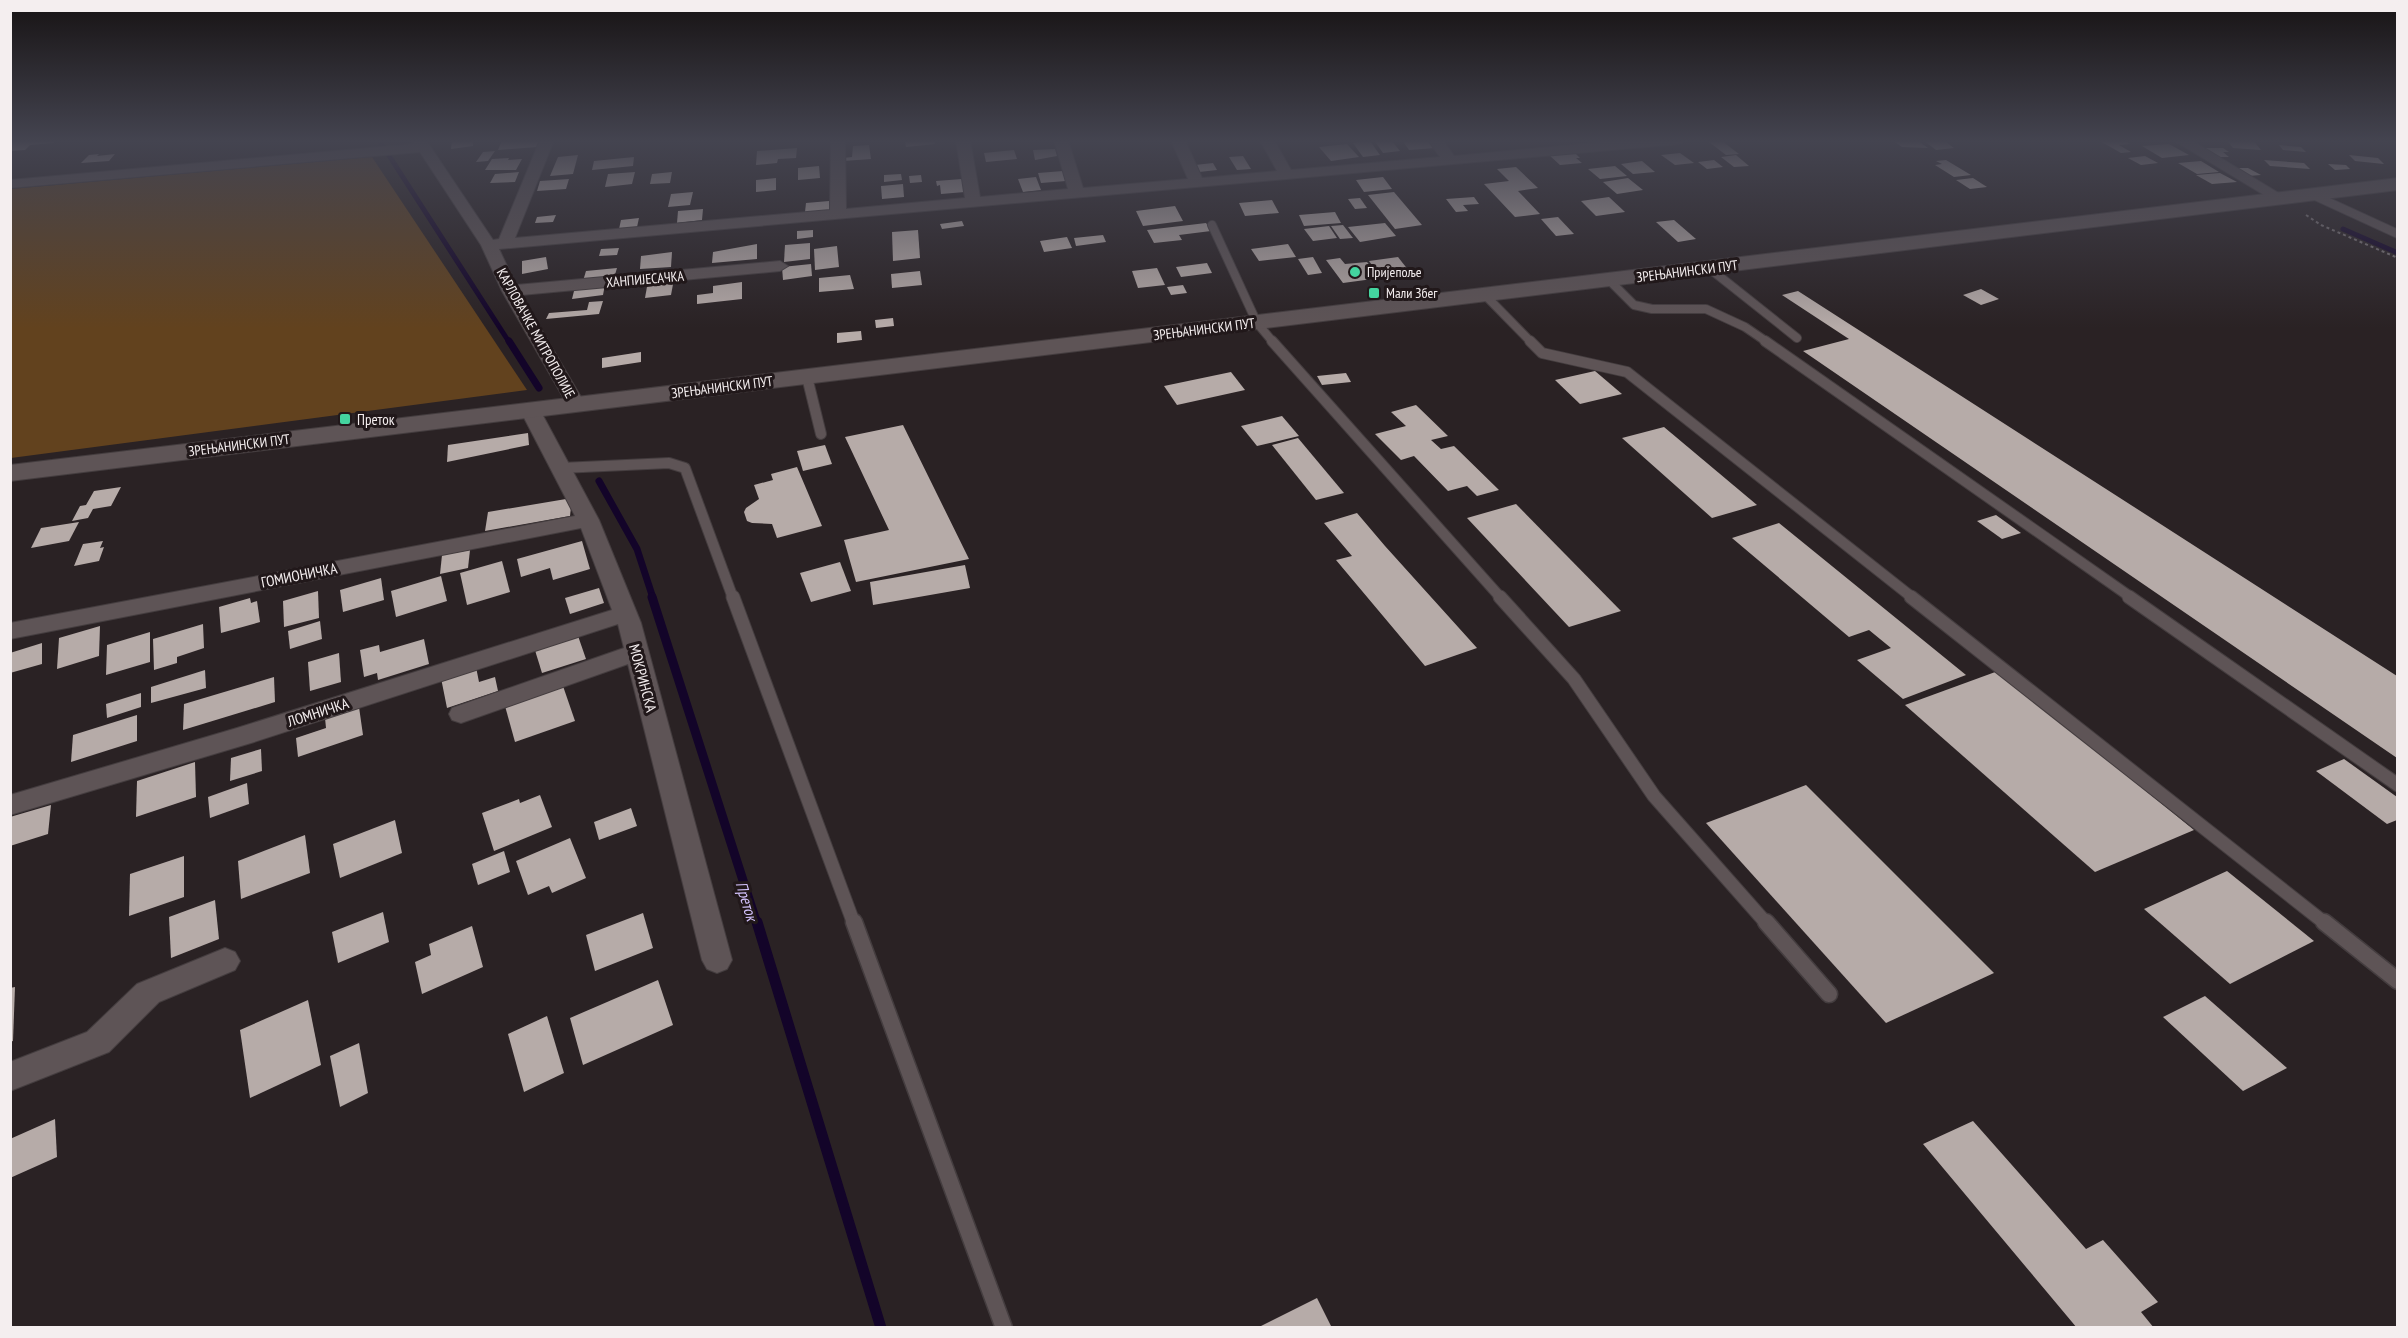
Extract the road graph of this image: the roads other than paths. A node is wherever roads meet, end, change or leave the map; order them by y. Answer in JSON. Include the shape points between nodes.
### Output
{"nodes":[{"id":1,"x":462,"y":202,"type":"edge"},
{"id":2,"x":517,"y":202,"type":"edge"},
{"id":3,"x":838,"y":202,"type":"edge"},
{"id":4,"x":979,"y":202,"type":"edge"},
{"id":5,"x":2243,"y":202,"type":"edge"},
{"id":6,"x":2330,"y":202,"type":"edge"},
{"id":7,"x":973,"y":203,"type":"joint"},
{"id":8,"x":838,"y":214,"type":"junction"},
{"id":9,"x":1212,"y":225,"type":"dead end"},
{"id":10,"x":2397,"y":234,"type":"edge"},
{"id":11,"x":497,"y":244,"type":"junction"},
{"id":12,"x":780,"y":266,"type":"dead end"},
{"id":13,"x":1709,"y":268,"type":"junction"},
{"id":14,"x":1609,"y":280,"type":"junction"},
{"id":15,"x":510,"y":291,"type":"junction"},
{"id":16,"x":1485,"y":295,"type":"junction"},
{"id":17,"x":1257,"y":323,"type":"junction"},
{"id":18,"x":1797,"y":338,"type":"dead end"},
{"id":19,"x":807,"y":377,"type":"junction"},
{"id":20,"x":576,"y":404,"type":"junction"},
{"id":21,"x":530,"y":410,"type":"junction"},
{"id":22,"x":821,"y":434,"type":"dead end"},
{"id":23,"x":561,"y":468,"type":"junction"},
{"id":24,"x":10,"y":473,"type":"edge"},
{"id":25,"x":588,"y":520,"type":"junction"},
{"id":26,"x":625,"y":614,"type":"junction"},
{"id":27,"x":10,"y":631,"type":"edge"},
{"id":28,"x":636,"y":652,"type":"junction"},
{"id":29,"x":461,"y":714,"type":"dead end"},
{"id":30,"x":2397,"y":785,"type":"edge"},
{"id":31,"x":10,"y":805,"type":"edge"},
{"id":32,"x":717,"y":960,"type":"dead end"},
{"id":33,"x":225,"y":961,"type":"dead end"},
{"id":34,"x":2397,"y":981,"type":"edge"},
{"id":35,"x":1829,"y":994,"type":"dead end"},
{"id":36,"x":10,"y":1077,"type":"edge"},
{"id":37,"x":1004,"y":1328,"type":"edge"}],
"edges":[{"from":1,"to":11,"type":"street","name":"КАРЛОВАЧКЕ МИТРОПОЛИЈЕ"},
{"from":2,"to":11,"type":"street"},
{"from":3,"to":8,"type":"street"},
{"from":4,"to":7,"type":"street"},
{"from":5,"to":13,"type":"main road","name":"ЗРЕЊАНИНСКИ ПУТ"},
{"from":6,"to":10,"type":"lane"},
{"from":7,"to":8,"type":"street"},
{"from":8,"to":11,"type":"street"},
{"from":9,"to":17,"type":"lane"},
{"from":11,"to":15,"type":"street","name":"КАРЛОВАЧКЕ МИТРОПОЛИЈЕ"},
{"from":12,"to":15,"type":"street","name":"ХАНПИЈЕСАЧКА"},
{"from":13,"to":14,"type":"main road","name":"ЗРЕЊАНИНСКИ ПУТ"},
{"from":13,"to":18,"type":"lane"},
{"from":14,"to":16,"type":"main road","name":"ЗРЕЊАНИНСКИ ПУТ"},
{"from":14,"to":30,"type":"lane","via":[[1634,304],[1652,309],[1706,309],[1744,327]]},
{"from":15,"to":20,"type":"street","name":"КАРЛОВАЧКЕ МИТРОПОЛИЈЕ"},
{"from":16,"to":17,"type":"main road","name":"ЗРЕЊАНИНСКИ ПУТ"},
{"from":16,"to":34,"type":"lane","via":[[1542,353],[1627,372]]},
{"from":17,"to":19,"type":"main road","name":"ЗРЕЊАНИНСКИ ПУТ"},
{"from":17,"to":35,"type":"lane","via":[[1574,679],[1654,796]]},
{"from":19,"to":20,"type":"main road","name":"ЗРЕЊАНИНСКИ ПУТ"},
{"from":19,"to":22,"type":"lane"},
{"from":20,"to":21,"type":"main road","name":"ЗРЕЊАНИНСКИ ПУТ"},
{"from":21,"to":23,"type":"street","name":"МОКРИНСКА"},
{"from":21,"to":24,"type":"main road","name":"ЗРЕЊАНИНСКИ ПУТ"},
{"from":23,"to":25,"type":"street","name":"МОКРИНСКА"},
{"from":23,"to":37,"type":"lane","via":[[669,463],[685,468]]},
{"from":25,"to":26,"type":"street","name":"МОКРИНСКА"},
{"from":25,"to":27,"type":"street","name":"ГОМИОНИЧКА"},
{"from":26,"to":28,"type":"street","name":"МОКРИНСКА"},
{"from":26,"to":31,"type":"street","name":"ЛОМНИЧКА"},
{"from":28,"to":29,"type":"street"},
{"from":28,"to":32,"type":"street","name":"МОКРИНСКА"},
{"from":33,"to":36,"type":"street","via":[[148,993],[98,1042]]}]}
